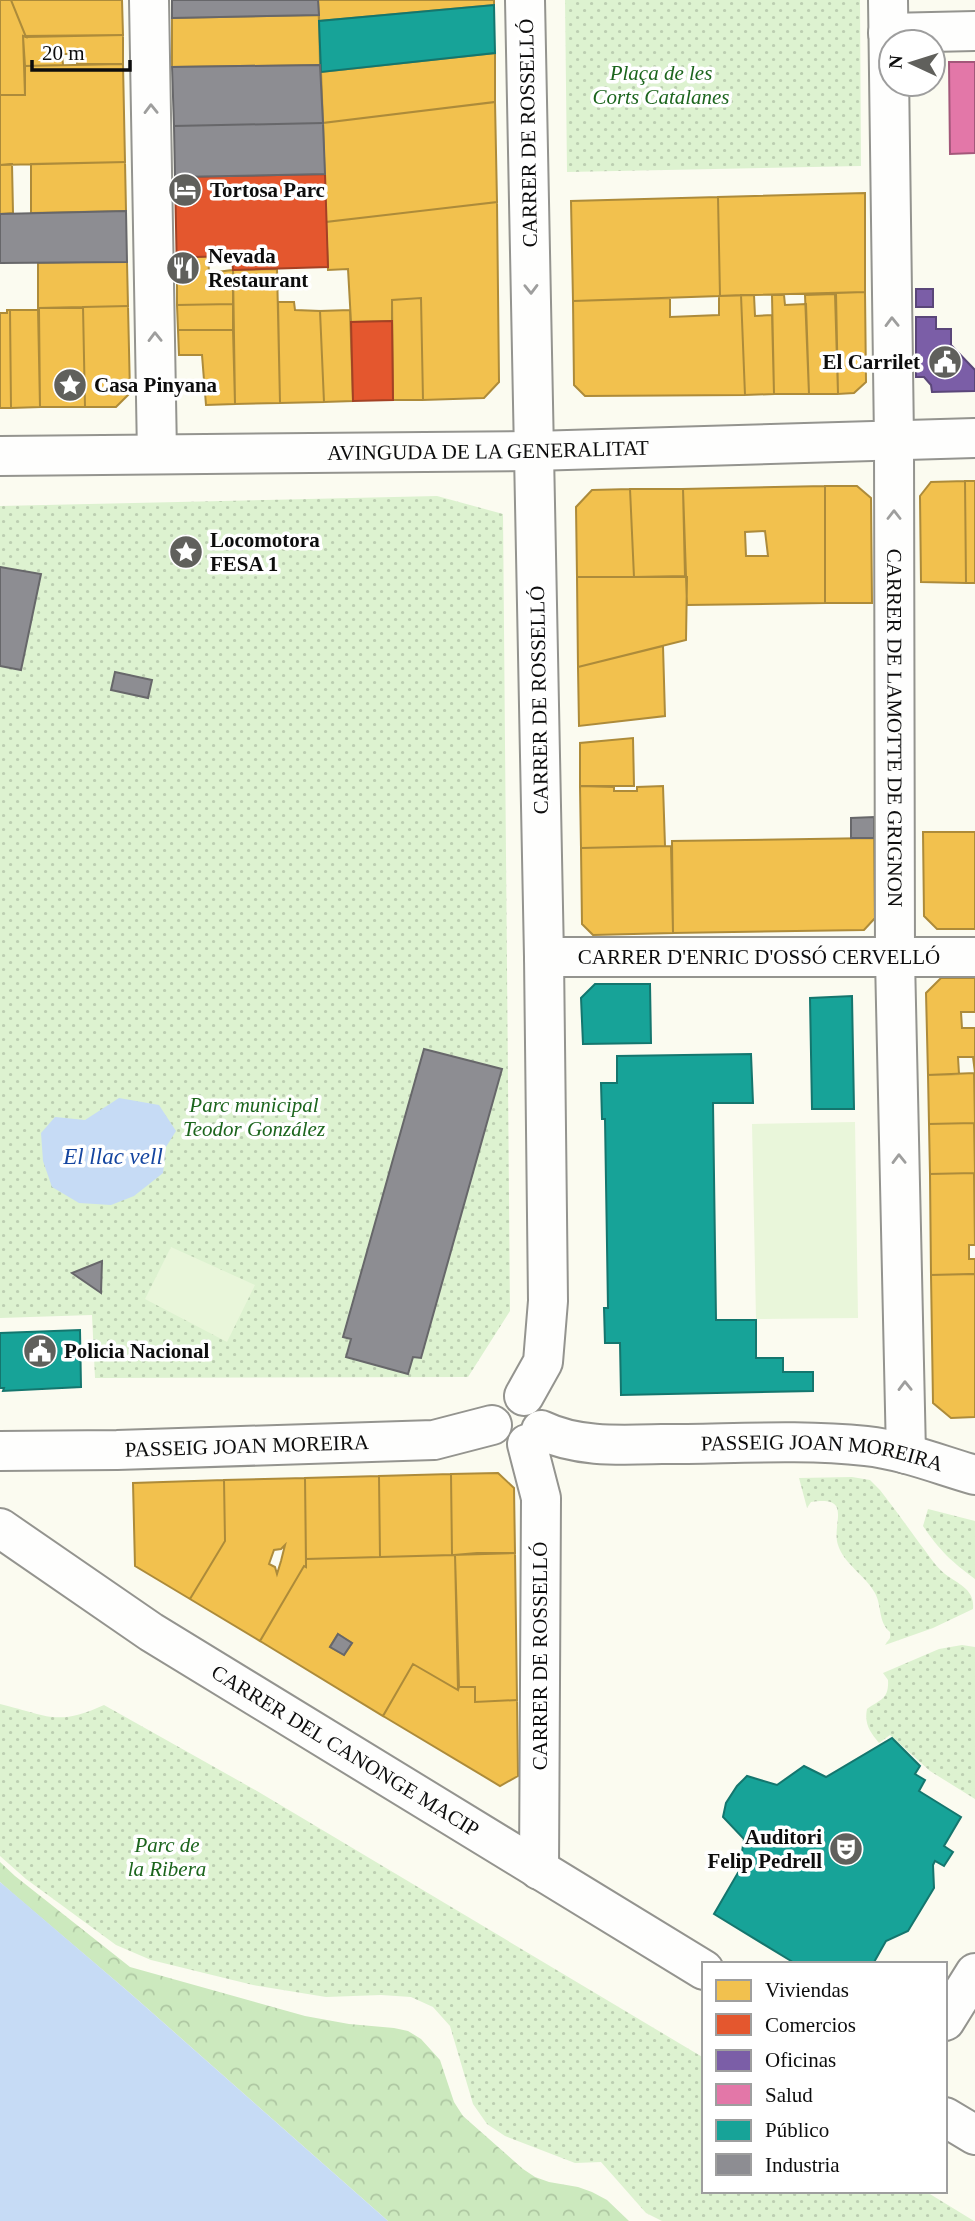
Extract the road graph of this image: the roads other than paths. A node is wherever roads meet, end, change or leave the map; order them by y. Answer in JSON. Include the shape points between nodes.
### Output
{"nodes":[{"id":1,"x":149,"y":0,"type":"edge"},
{"id":2,"x":525,"y":0,"type":"edge"},
{"id":3,"x":888,"y":17,"type":"edge"},
{"id":4,"x":975,"y":31,"type":"edge"},
{"id":5,"x":975,"y":438,"type":"edge"},
{"id":6,"x":894,"y":440,"type":"junction"},
{"id":7,"x":533,"y":451,"type":"junction"},
{"id":8,"x":157,"y":454,"type":"junction"},
{"id":9,"x":0,"y":456,"type":"edge"},
{"id":10,"x":544,"y":957,"type":"junction"},
{"id":11,"x":975,"y":957,"type":"edge"},
{"id":12,"x":895,"y":959,"type":"junction"},
{"id":13,"x":524,"y":1396,"type":"junction"},
{"id":14,"x":492,"y":1425,"type":"junction"},
{"id":15,"x":534,"y":1437,"type":"junction"},
{"id":16,"x":0,"y":1451,"type":"edge"},
{"id":17,"x":906,"y":1454,"type":"junction"},
{"id":18,"x":975,"y":1475,"type":"edge"},
{"id":19,"x":0,"y":1528,"type":"edge"},
{"id":20,"x":0,"y":1558,"type":"edge"},
{"id":21,"x":151,"y":1632,"type":"junction"},
{"id":22,"x":539,"y":1870,"type":"junction"},
{"id":23,"x":702,"y":1969,"type":"edge"},
{"id":24,"x":975,"y":1973,"type":"edge"},
{"id":25,"x":947,"y":2018,"type":"edge"},
{"id":26,"x":947,"y":2118,"type":"edge"},
{"id":27,"x":975,"y":2135,"type":"edge"}],
"edges":[{"from":8,"to":1,"type":"street","one_way":true},
{"from":2,"to":7,"type":"street","name":"CARRER DE ROSSELLÓ","one_way":true},
{"from":3,"to":4,"type":"street"},
{"from":6,"to":3,"type":"street","name":"CARRER DE LAMOTTE DE GRIGNON","one_way":true},
{"from":5,"to":6,"type":"street","name":"AVINGUDA DE LA GENERALITAT"},
{"from":6,"to":7,"type":"street","name":"AVINGUDA DE LA GENERALITAT"},
{"from":12,"to":6,"type":"street","name":"CARRER DE LAMOTTE DE GRIGNON","one_way":true},
{"from":7,"to":8,"type":"street","name":"AVINGUDA DE LA GENERALITAT"},
{"from":7,"to":10,"type":"street","name":"CARRER DE ROSSELLÓ"},
{"from":8,"to":9,"type":"street","name":"AVINGUDA DE LA GENERALITAT"},
{"from":10,"to":12,"type":"street","name":"CARRER D'ENRIC D'OSSÓ CERVELLÓ"},
{"from":10,"to":13,"type":"street","name":"CARRER DE ROSSELLÓ","via":[[548,1301],[543,1362]]},
{"from":11,"to":12,"type":"street","name":"CARRER D'ENRIC D'OSSÓ CERVELLÓ"},
{"from":17,"to":12,"type":"street","name":"CARRER DE LAMOTTE DE GRIGNON","one_way":true},
{"from":13,"to":14,"type":"street","via":[[502,1400],[492,1414]]},
{"from":13,"to":15,"type":"street","via":[[539,1407],[542,1416]]},
{"from":14,"to":15,"type":"street","via":[[508,1444],[517,1446]]},
{"from":14,"to":16,"type":"street","name":"PASSEIG JOAN MOREIRA","via":[[434,1440]]},
{"from":15,"to":17,"type":"street","name":"PASSEIG JOAN MOREIRA","via":[[608,1445],[823,1443]]},
{"from":15,"to":22,"type":"street","name":"CARRER DE ROSSELLÓ","via":[[541,1498]]},
{"from":17,"to":18,"type":"street","name":"PASSEIG JOAN MOREIRA"},
{"from":19,"to":21,"type":"street"},
{"from":20,"to":21,"type":"street"},
{"from":21,"to":22,"type":"street","name":"CARRER DEL CANONGE MACIP"},
{"from":22,"to":23,"type":"street","name":"CARRER DEL CANONGE MACIP"},
{"from":24,"to":25,"type":"street"},
{"from":26,"to":27,"type":"street"}]}
